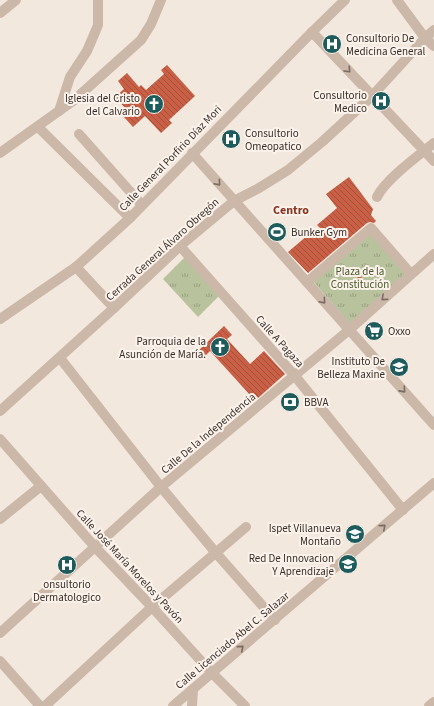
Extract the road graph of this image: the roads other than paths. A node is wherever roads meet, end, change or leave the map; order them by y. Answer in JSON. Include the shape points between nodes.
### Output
{"nodes":[{"id":1,"x":16,"y":0,"type":"edge"},
{"id":2,"x":98,"y":0,"type":"edge"},
{"id":3,"x":161,"y":0,"type":"edge"},
{"id":4,"x":345,"y":0,"type":"edge"},
{"id":5,"x":397,"y":0,"type":"edge"},
{"id":6,"x":0,"y":13,"type":"edge"},
{"id":7,"x":434,"y":30,"type":"edge"},
{"id":8,"x":312,"y":32,"type":"junction"},
{"id":9,"x":426,"y":38,"type":"junction"},
{"id":10,"x":434,"y":46,"type":"edge"},
{"id":11,"x":372,"y":96,"type":"junction"},
{"id":12,"x":59,"y":111,"type":"junction"},
{"id":13,"x":38,"y":127,"type":"junction"},
{"id":14,"x":78,"y":134,"type":"dead end"},
{"id":15,"x":434,"y":143,"type":"edge"},
{"id":16,"x":424,"y":151,"type":"junction"},
{"id":17,"x":0,"y":153,"type":"edge"},
{"id":18,"x":192,"y":154,"type":"junction"},
{"id":19,"x":434,"y":161,"type":"edge"},
{"id":20,"x":377,"y":197,"type":"dead end"},
{"id":21,"x":234,"y":201,"type":"junction"},
{"id":22,"x":142,"y":205,"type":"junction"},
{"id":23,"x":130,"y":218,"type":"junction"},
{"id":24,"x":180,"y":246,"type":"junction"},
{"id":25,"x":434,"y":254,"type":"edge"},
{"id":26,"x":76,"y":266,"type":"junction"},
{"id":27,"x":411,"y":274,"type":"junction"},
{"id":28,"x":307,"y":282,"type":"junction"},
{"id":29,"x":114,"y":308,"type":"junction"},
{"id":30,"x":0,"y":319,"type":"edge"},
{"id":31,"x":349,"y":330,"type":"junction"},
{"id":32,"x":60,"y":358,"type":"junction"},
{"id":33,"x":295,"y":376,"type":"junction"},
{"id":34,"x":0,"y":412,"type":"edge"},
{"id":35,"x":434,"y":425,"type":"edge"},
{"id":36,"x":0,"y":439,"type":"edge"},
{"id":37,"x":434,"y":483,"type":"edge"},
{"id":38,"x":41,"y":486,"type":"junction"},
{"id":39,"x":162,"y":487,"type":"junction"},
{"id":40,"x":403,"y":510,"type":"junction"},
{"id":41,"x":0,"y":519,"type":"edge"},
{"id":42,"x":246,"y":527,"type":"dead end"},
{"id":43,"x":95,"y":547,"type":"junction"},
{"id":44,"x":216,"y":554,"type":"junction"},
{"id":45,"x":152,"y":607,"type":"junction"},
{"id":46,"x":275,"y":620,"type":"junction"},
{"id":47,"x":0,"y":633,"type":"edge"},
{"id":48,"x":0,"y":661,"type":"edge"},
{"id":49,"x":212,"y":673,"type":"junction"},
{"id":50,"x":193,"y":689,"type":"junction"},
{"id":51,"x":434,"y":702,"type":"edge"},
{"id":52,"x":40,"y":706,"type":"edge"},
{"id":53,"x":45,"y":706,"type":"edge"},
{"id":54,"x":173,"y":706,"type":"edge"},
{"id":55,"x":192,"y":706,"type":"edge"},
{"id":56,"x":245,"y":706,"type":"edge"},
{"id":57,"x":429,"y":706,"type":"edge"}],
"edges":[{"from":1,"to":6,"type":"street"},
{"from":2,"to":12,"type":"street","via":[[98,25],[87,51],[70,77]]},
{"from":3,"to":12,"type":"street","via":[[141,40]]},
{"from":4,"to":8,"type":"street","name":"Calle General Porfirio Díaz Mori"},
{"from":5,"to":9,"type":"street"},
{"from":7,"to":9,"type":"street","name":"Cerrada General Álvaro Obregón"},
{"from":8,"to":11,"type":"street","one_way":true},
{"from":8,"to":18,"type":"street","name":"Calle General Porfirio Díaz Mori"},
{"from":9,"to":10,"type":"street"},
{"from":9,"to":11,"type":"street","name":"Cerrada General Álvaro Obregón"},
{"from":11,"to":16,"type":"street"},
{"from":11,"to":21,"type":"street","name":"Cerrada General Álvaro Obregón","via":[[288,170]]},
{"from":12,"to":13,"type":"street"},
{"from":13,"to":17,"type":"street"},
{"from":13,"to":23,"type":"street"},
{"from":14,"to":22,"type":"street"},
{"from":15,"to":16,"type":"street"},
{"from":16,"to":19,"type":"street"},
{"from":16,"to":20,"type":"street","via":[[389,181]]},
{"from":18,"to":21,"type":"street","one_way":true},
{"from":18,"to":22,"type":"street","name":"Calle General Porfirio Díaz Mori"},
{"from":21,"to":24,"type":"street","name":"Cerrada General Álvaro Obregón"},
{"from":21,"to":28,"type":"street"},
{"from":22,"to":23,"type":"street","name":"Calle General Porfirio Díaz Mori"},
{"from":23,"to":26,"type":"street","name":"Calle General Porfirio Díaz Mori"},
{"from":24,"to":29,"type":"street","name":"Cerrada General Álvaro Obregón"},
{"from":24,"to":33,"type":"street","name":"Calle A Pagaza"},
{"from":25,"to":27,"type":"street","name":"Calle De la Independencia"},
{"from":26,"to":29,"type":"street"},
{"from":26,"to":30,"type":"street","name":"Calle General Porfirio Díaz Mori"},
{"from":27,"to":28,"type":"street","via":[[371,228]]},
{"from":27,"to":31,"type":"street","name":"Calle De la Independencia","one_way":true},
{"from":28,"to":31,"type":"street","one_way":true},
{"from":29,"to":32,"type":"street","name":"Cerrada General Álvaro Obregón"},
{"from":31,"to":33,"type":"street","name":"Calle De la Independencia"},
{"from":31,"to":35,"type":"street","one_way":true},
{"from":32,"to":34,"type":"street","name":"Cerrada General Álvaro Obregón"},
{"from":32,"to":39,"type":"street"},
{"from":33,"to":39,"type":"street","name":"Calle De la Independencia"},
{"from":33,"to":40,"type":"street","name":"Calle A Pagaza"},
{"from":36,"to":38,"type":"street","name":"Calle José María Morelos y Pavón"},
{"from":37,"to":40,"type":"street","name":"Calle Licenciado Abel C. Salazar"},
{"from":38,"to":41,"type":"street"},
{"from":38,"to":43,"type":"street","name":"Calle José María Morelos y Pavón"},
{"from":39,"to":43,"type":"street","name":"Calle De la Independencia"},
{"from":39,"to":44,"type":"street"},
{"from":46,"to":40,"type":"street","name":"Calle Licenciado Abel C. Salazar","one_way":true},
{"from":42,"to":44,"type":"street"},
{"from":43,"to":45,"type":"street","name":"Calle José María Morelos y Pavón"},
{"from":43,"to":47,"type":"street","name":"Calle De la Independencia"},
{"from":44,"to":45,"type":"street"},
{"from":44,"to":46,"type":"street"},
{"from":45,"to":49,"type":"street","name":"Calle José María Morelos y Pavón"},
{"from":45,"to":53,"type":"street"},
{"from":49,"to":46,"type":"street","name":"Calle Licenciado Abel C. Salazar","one_way":true},
{"from":48,"to":52,"type":"street"},
{"from":49,"to":50,"type":"street","name":"Calle Licenciado Abel C. Salazar"},
{"from":49,"to":56,"type":"street","name":"Calle José María Morelos y Pavón"},
{"from":50,"to":54,"type":"street","name":"Calle Licenciado Abel C. Salazar"},
{"from":50,"to":55,"type":"street"},
{"from":51,"to":57,"type":"street"}]}
